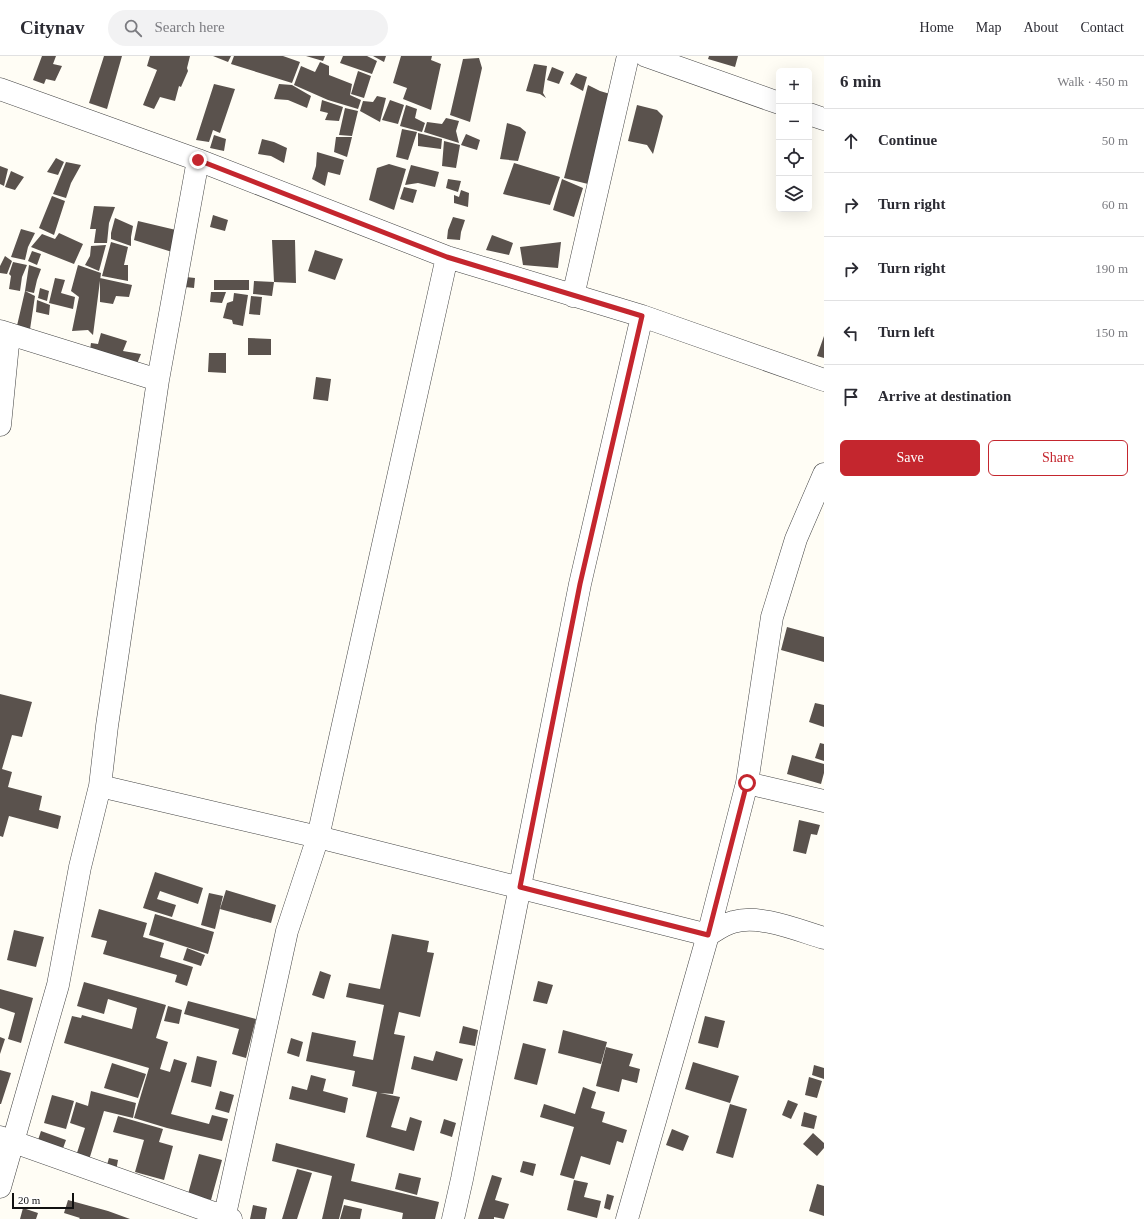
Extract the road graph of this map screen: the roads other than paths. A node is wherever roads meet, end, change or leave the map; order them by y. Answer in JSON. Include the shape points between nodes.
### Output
{"nodes":[{"id":1,"x":628,"y":56,"type":"edge"},
{"id":2,"x":646,"y":56,"type":"edge"},
{"id":3,"x":0,"y":89,"type":"edge"},
{"id":4,"x":776,"y":102,"type":"edge"},
{"id":5,"x":812,"y":115,"type":"edge"},
{"id":6,"x":824,"y":119,"type":"edge"},
{"id":7,"x":198,"y":160,"type":"junction"},
{"id":8,"x":447,"y":257,"type":"junction"},
{"id":9,"x":573,"y":296,"type":"junction"},
{"id":10,"x":642,"y":316,"type":"junction"},
{"id":11,"x":4,"y":333,"type":"edge"},
{"id":12,"x":158,"y":380,"type":"junction"},
{"id":13,"x":824,"y":380,"type":"edge"},
{"id":14,"x":0,"y":425,"type":"edge"},
{"id":15,"x":824,"y":474,"type":"edge"},
{"id":16,"x":747,"y":783,"type":"junction"},
{"id":17,"x":100,"y":786,"type":"junction"},
{"id":18,"x":824,"y":801,"type":"edge"},
{"id":19,"x":318,"y":837,"type":"junction"},
{"id":20,"x":520,"y":887,"type":"junction"},
{"id":21,"x":708,"y":935,"type":"junction"},
{"id":22,"x":824,"y":938,"type":"edge"},
{"id":23,"x":6,"y":1140,"type":"edge"},
{"id":24,"x":0,"y":1187,"type":"edge"},
{"id":25,"x":226,"y":1218,"type":"edge"},
{"id":26,"x":453,"y":1219,"type":"edge"},
{"id":27,"x":627,"y":1219,"type":"edge"}],
"edges":[{"from":1,"to":9,"type":"street"},
{"from":2,"to":4,"type":"street"},
{"from":3,"to":7,"type":"street"},
{"from":5,"to":6,"type":"street"},
{"from":7,"to":8,"type":"street"},
{"from":7,"to":12,"type":"street"},
{"from":8,"to":9,"type":"street"},
{"from":8,"to":19,"type":"street"},
{"from":9,"to":10,"type":"street"},
{"from":10,"to":13,"type":"street"},
{"from":10,"to":20,"type":"street","via":[[580,584]]},
{"from":11,"to":12,"type":"street"},
{"from":11,"to":14,"type":"street"},
{"from":12,"to":17,"type":"street"},
{"from":15,"to":16,"type":"street","via":[[796,539],[772,617]]},
{"from":16,"to":18,"type":"street"},
{"from":16,"to":21,"type":"street"},
{"from":17,"to":19,"type":"street"},
{"from":17,"to":23,"type":"street","via":[[80,867],[58,985]]},
{"from":19,"to":20,"type":"street"},
{"from":19,"to":25,"type":"street","via":[[287,931]]},
{"from":20,"to":21,"type":"street"},
{"from":20,"to":26,"type":"street"},
{"from":21,"to":22,"type":"street","via":[[732,922],[752,919],[787,926]]},
{"from":21,"to":27,"type":"street"},
{"from":23,"to":24,"type":"street"},
{"from":23,"to":25,"type":"street"}]}
